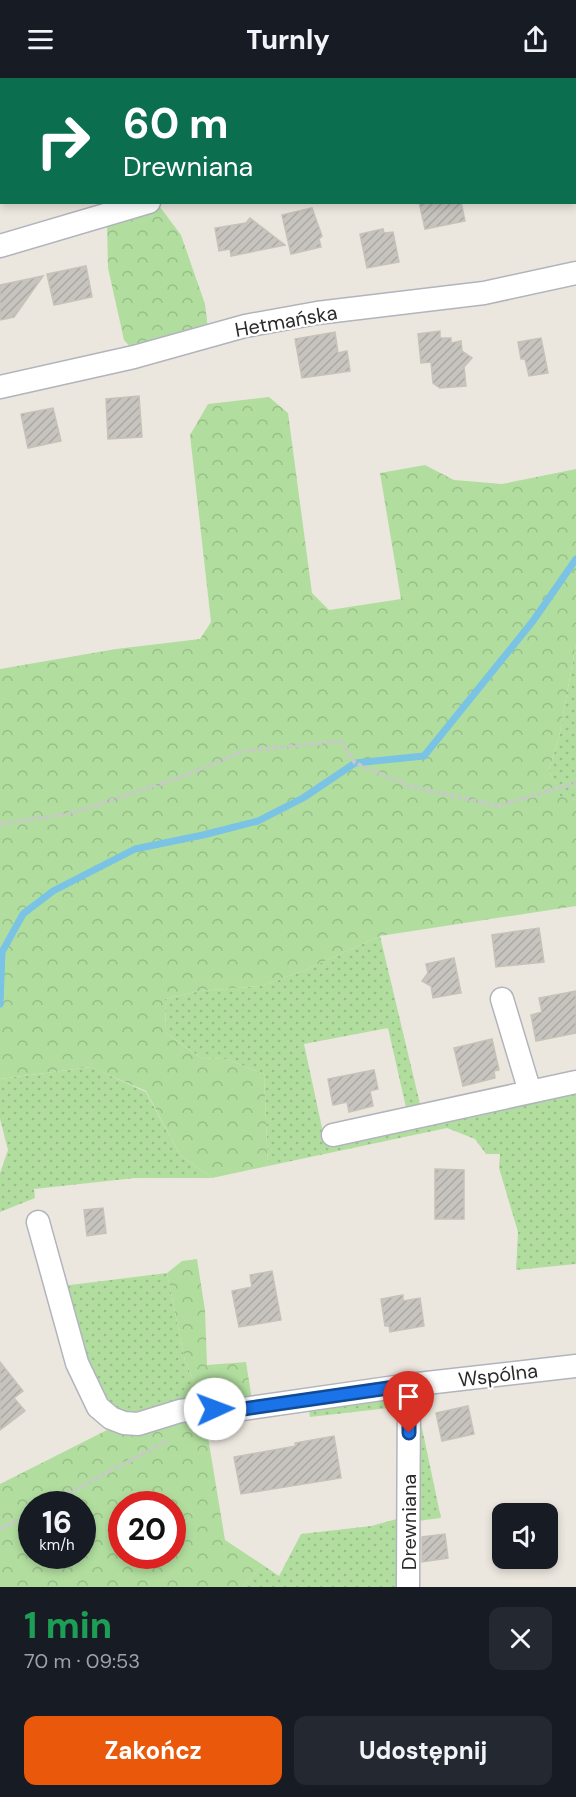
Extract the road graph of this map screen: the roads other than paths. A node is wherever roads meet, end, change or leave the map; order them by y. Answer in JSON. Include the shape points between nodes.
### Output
{"nodes":[{"id":1,"x":142,"y":204,"type":"edge"},
{"id":2,"x":0,"y":246,"type":"edge"},
{"id":3,"x":576,"y":273,"type":"edge"},
{"id":4,"x":0,"y":387,"type":"edge"},
{"id":5,"x":502,"y":999,"type":"dead end"},
{"id":6,"x":576,"y":1082,"type":"edge"},
{"id":7,"x":530,"y":1092,"type":"junction"},
{"id":8,"x":333,"y":1135,"type":"dead end"},
{"id":9,"x":38,"y":1222,"type":"dead end"},
{"id":10,"x":576,"y":1366,"type":"edge"},
{"id":11,"x":409,"y":1385,"type":"junction"},
{"id":12,"x":408,"y":1587,"type":"edge"}],
"edges":[{"from":1,"to":2,"type":"street"},
{"from":3,"to":4,"type":"street","name":"Hetmańska","via":[[484,293],[317,313],[245,326],[123,360]]},
{"from":5,"to":7,"type":"street"},
{"from":6,"to":7,"type":"street"},
{"from":7,"to":8,"type":"street"},
{"from":9,"to":11,"type":"street","name":"Wspólna","via":[[77,1363],[98,1407],[111,1418],[138,1424],[180,1411],[229,1411]]},
{"from":10,"to":11,"type":"street","name":"Wspólna"},
{"from":11,"to":12,"type":"street","name":"Drewniana"}]}
